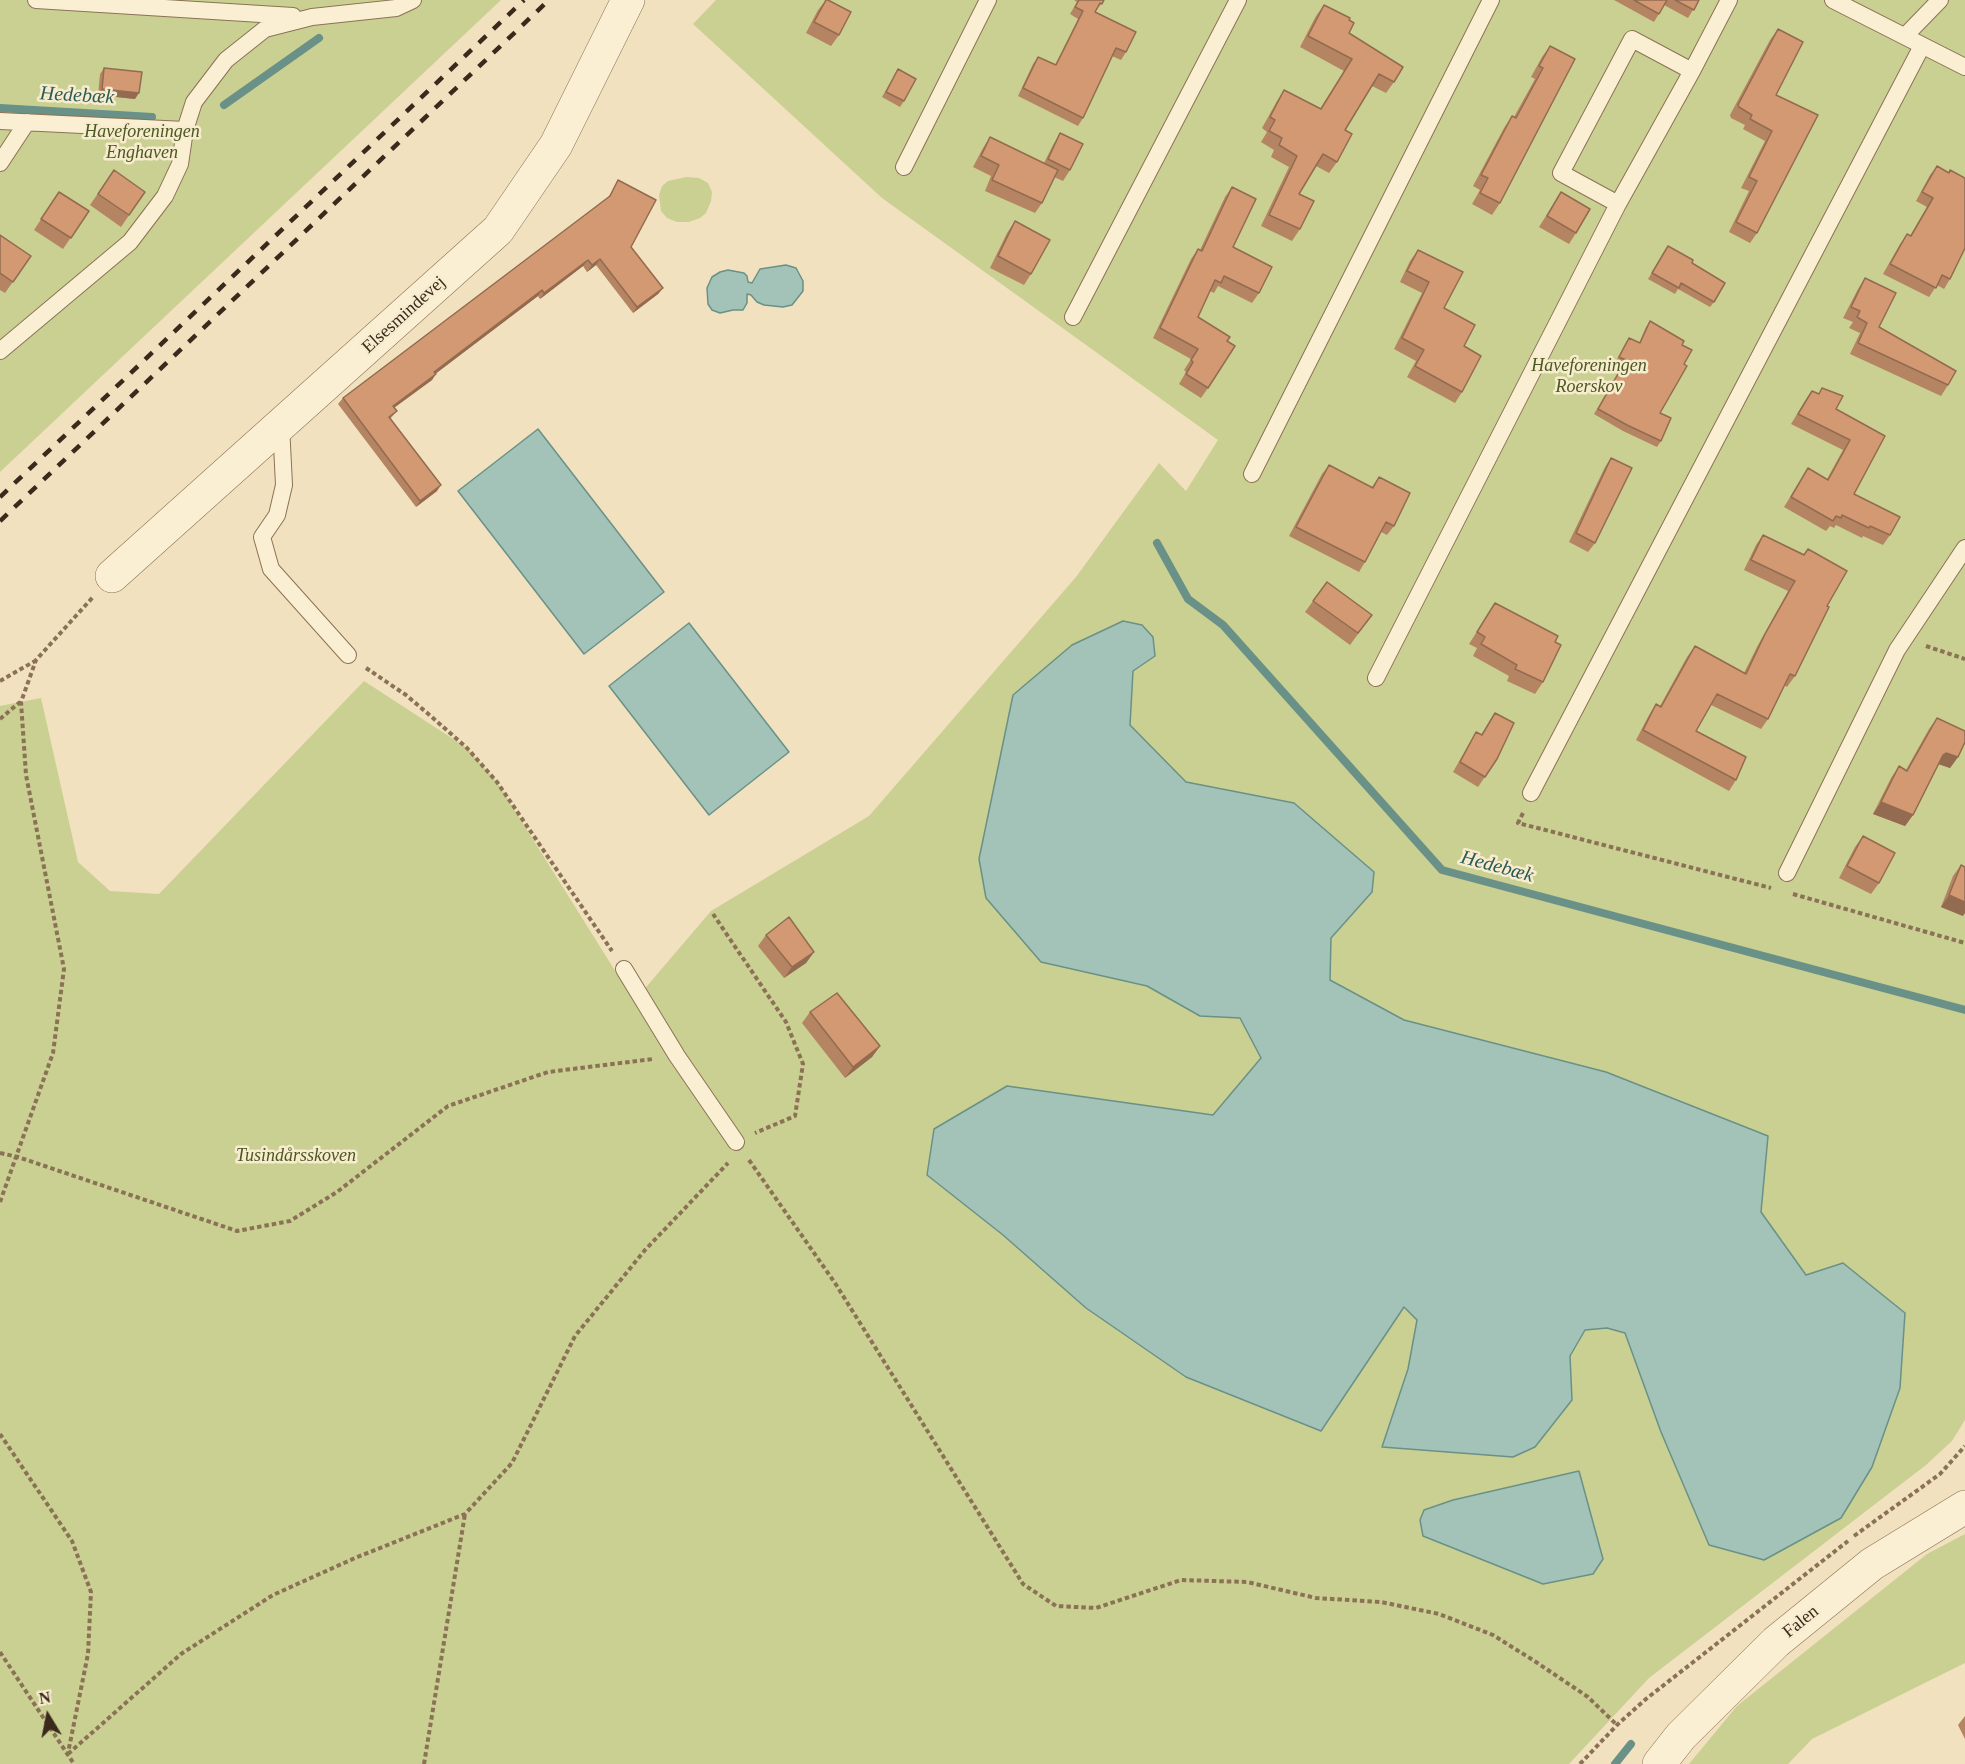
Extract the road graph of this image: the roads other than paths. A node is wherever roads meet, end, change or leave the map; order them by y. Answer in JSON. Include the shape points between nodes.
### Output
{"nodes":[{"id":1,"x":36,"y":0,"type":"edge"},
{"id":2,"x":414,"y":0,"type":"edge"},
{"id":3,"x":628,"y":0,"type":"edge"},
{"id":4,"x":988,"y":0,"type":"edge"},
{"id":5,"x":1238,"y":0,"type":"edge"},
{"id":6,"x":1491,"y":0,"type":"edge"},
{"id":7,"x":1729,"y":0,"type":"edge"},
{"id":8,"x":1833,"y":0,"type":"edge"},
{"id":9,"x":1941,"y":0,"type":"edge"},
{"id":10,"x":312,"y":17,"type":"junction"},
{"id":11,"x":1905,"y":36,"type":"junction"},
{"id":12,"x":1922,"y":46,"type":"junction"},
{"id":13,"x":1965,"y":67,"type":"edge"},
{"id":14,"x":1692,"y":71,"type":"junction"},
{"id":15,"x":0,"y":121,"type":"edge"},
{"id":16,"x":27,"y":122,"type":"junction"},
{"id":17,"x":185,"y":129,"type":"junction"},
{"id":18,"x":0,"y":164,"type":"edge"},
{"id":19,"x":904,"y":167,"type":"dead end"},
{"id":20,"x":1618,"y":204,"type":"junction"},
{"id":21,"x":1073,"y":317,"type":"dead end"},
{"id":22,"x":0,"y":351,"type":"edge"},
{"id":23,"x":281,"y":425,"type":"junction"},
{"id":24,"x":1252,"y":474,"type":"dead end"},
{"id":25,"x":1965,"y":548,"type":"edge"},
{"id":26,"x":112,"y":576,"type":"road end"},
{"id":27,"x":348,"y":655,"type":"road end"},
{"id":28,"x":1376,"y":678,"type":"dead end"},
{"id":29,"x":1531,"y":794,"type":"road end"},
{"id":30,"x":1787,"y":873,"type":"dead end"},
{"id":31,"x":624,"y":969,"type":"road end"},
{"id":32,"x":736,"y":1142,"type":"road end"},
{"id":33,"x":1965,"y":1506,"type":"edge"},
{"id":34,"x":1659,"y":1764,"type":"edge"}],
"edges":[{"from":1,"to":10,"type":"lane"},
{"from":2,"to":10,"type":"lane","via":[[396,8]]},
{"from":3,"to":23,"type":"street","name":"Elsesmindevej","via":[[556,145],[498,230]]},
{"from":4,"to":19,"type":"lane"},
{"from":5,"to":21,"type":"lane"},
{"from":6,"to":24,"type":"lane"},
{"from":7,"to":14,"type":"lane"},
{"from":8,"to":11,"type":"lane"},
{"from":9,"to":11,"type":"lane"},
{"from":10,"to":17,"type":"lane","via":[[265,29],[226,60],[194,102]]},
{"from":11,"to":12,"type":"lane"},
{"from":12,"to":13,"type":"lane"},
{"from":12,"to":29,"type":"lane"},
{"from":14,"to":20,"type":"lane"},
{"from":14,"to":20,"type":"lane","via":[[1632,39],[1561,173]]},
{"from":15,"to":16,"type":"lane"},
{"from":16,"to":17,"type":"lane"},
{"from":16,"to":18,"type":"lane"},
{"from":17,"to":22,"type":"lane","via":[[180,165],[165,196],[130,242]]},
{"from":20,"to":28,"type":"lane"},
{"from":23,"to":26,"type":"street","name":"Elsesmindevej"},
{"from":23,"to":27,"type":"lane","via":[[284,485],[277,515],[262,537],[271,569]]},
{"from":25,"to":30,"type":"lane","via":[[1897,650]]},
{"from":31,"to":32,"type":"lane"},
{"from":33,"to":34,"type":"street","name":"Falen","via":[[1872,1564],[1776,1642],[1681,1736]]}]}
